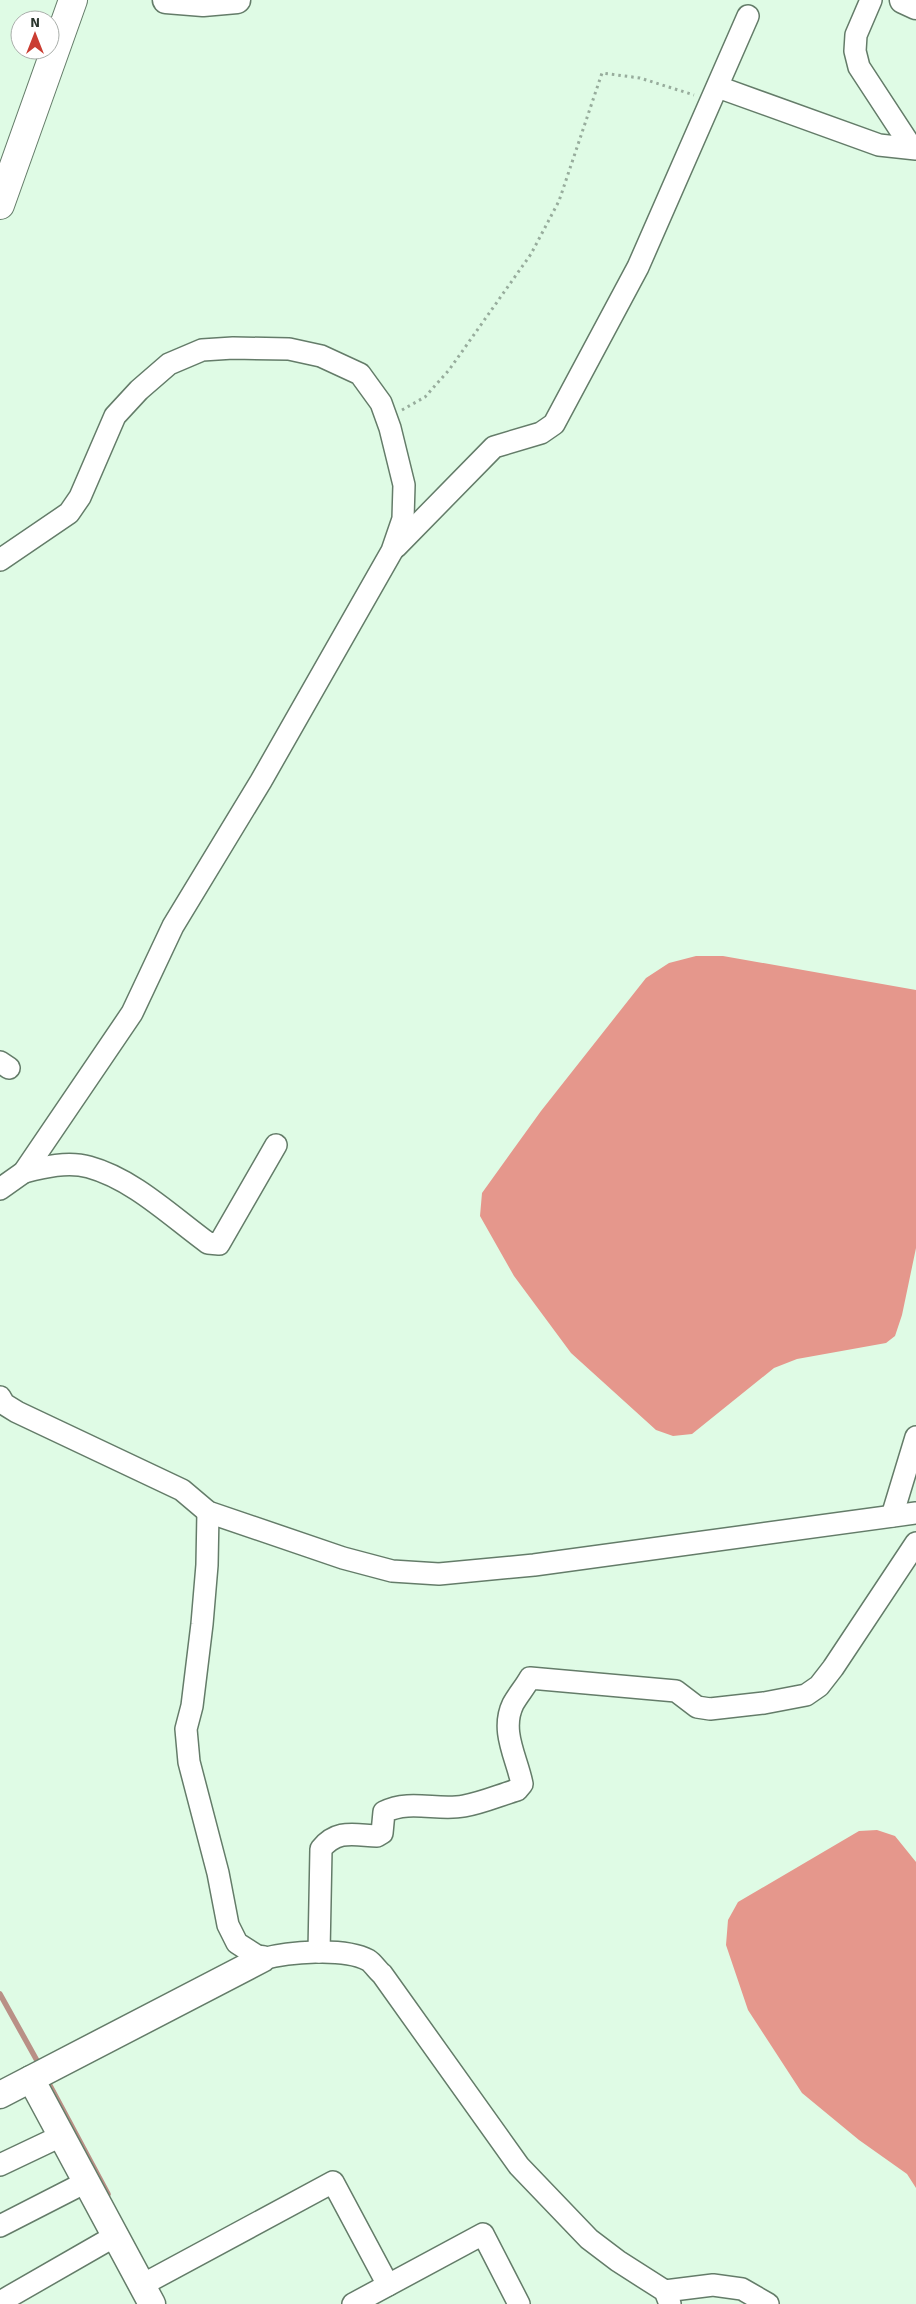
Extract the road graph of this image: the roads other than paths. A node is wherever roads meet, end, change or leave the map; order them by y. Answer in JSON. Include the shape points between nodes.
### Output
{"nodes":[{"id":1,"x":72,"y":0,"type":"edge"},
{"id":2,"x":166,"y":0,"type":"edge"},
{"id":3,"x":237,"y":0,"type":"edge"},
{"id":4,"x":871,"y":0,"type":"edge"},
{"id":5,"x":902,"y":0,"type":"edge"},
{"id":6,"x":916,"y":6,"type":"edge"},
{"id":7,"x":748,"y":16,"type":"dead end"},
{"id":8,"x":714,"y":94,"type":"junction"},
{"id":9,"x":914,"y":149,"type":"edge"},
{"id":10,"x":0,"y":205,"type":"edge"},
{"id":11,"x":392,"y":550,"type":"junction"},
{"id":12,"x":0,"y":560,"type":"edge"},
{"id":13,"x":276,"y":1145,"type":"dead end"},
{"id":14,"x":24,"y":1172,"type":"junction"},
{"id":15,"x":0,"y":1189,"type":"edge"},
{"id":16,"x":0,"y":1397,"type":"edge"},
{"id":17,"x":916,"y":1437,"type":"edge"},
{"id":18,"x":208,"y":1512,"type":"junction"},
{"id":19,"x":916,"y":1513,"type":"edge"},
{"id":20,"x":892,"y":1516,"type":"junction"},
{"id":21,"x":916,"y":1543,"type":"edge"},
{"id":22,"x":319,"y":1952,"type":"junction"},
{"id":23,"x":262,"y":1959,"type":"junction"},
{"id":24,"x":31,"y":2080,"type":"junction"},
{"id":25,"x":0,"y":2095,"type":"edge"},
{"id":26,"x":61,"y":2136,"type":"junction"},
{"id":27,"x":0,"y":2165,"type":"edge"},
{"id":28,"x":86,"y":2182,"type":"junction"},
{"id":29,"x":0,"y":2226,"type":"edge"},
{"id":30,"x":115,"y":2236,"type":"junction"},
{"id":31,"x":388,"y":2285,"type":"junction"},
{"id":32,"x":147,"y":2294,"type":"edge"},
{"id":33,"x":668,"y":2297,"type":"edge"},
{"id":34,"x":0,"y":2302,"type":"edge"},
{"id":35,"x":353,"y":2304,"type":"edge"},
{"id":36,"x":519,"y":2304,"type":"edge"},
{"id":37,"x":768,"y":2304,"type":"edge"}],
"edges":[{"from":1,"to":10,"type":"main road"},
{"from":2,"to":3,"type":"street","via":[[203,3]]},
{"from":4,"to":9,"type":"street","via":[[856,35],[859,67]]},
{"from":5,"to":6,"type":"street"},
{"from":7,"to":8,"type":"street"},
{"from":8,"to":9,"type":"street","via":[[879,145]]},
{"from":8,"to":11,"type":"street","via":[[638,267],[554,424],[541,432],[494,447]]},
{"from":11,"to":12,"type":"street","via":[[403,519],[404,485],[380,403],[360,374],[321,356],[289,349],[202,350],[169,364],[139,390],[115,416],[80,497],[69,513]]},
{"from":11,"to":14,"type":"street","via":[[262,781],[172,926],[132,1013]]},
{"from":13,"to":14,"type":"street","via":[[219,1244],[208,1243],[140,1193],[88,1167],[66,1165]]},
{"from":14,"to":15,"type":"street"},
{"from":16,"to":18,"type":"street","via":[[4,1404],[17,1412],[182,1490]]},
{"from":17,"to":20,"type":"street"},
{"from":18,"to":20,"type":"street","via":[[392,1572],[439,1574],[534,1565]]},
{"from":18,"to":23,"type":"street","via":[[202,1624],[186,1729],[189,1762],[228,1925],[237,1942]]},
{"from":19,"to":20,"type":"street"},
{"from":21,"to":22,"type":"street","via":[[833,1668],[806,1696],[710,1709],[697,1708],[676,1691],[530,1678],[513,1705],[509,1719],[511,1747],[522,1784],[517,1790],[464,1806],[408,1805],[393,1808],[384,1812],[382,1833],[377,1836],[338,1835],[321,1849]]},
{"from":22,"to":23,"type":"street","via":[[283,1953]]},
{"from":22,"to":33,"type":"street","via":[[368,1960],[382,1974],[519,2166],[589,2239]]},
{"from":23,"to":24,"type":"street"},
{"from":24,"to":25,"type":"street"},
{"from":24,"to":26,"type":"street"},
{"from":26,"to":27,"type":"street"},
{"from":26,"to":28,"type":"street"},
{"from":28,"to":29,"type":"street"},
{"from":28,"to":30,"type":"street"},
{"from":30,"to":32,"type":"street"},
{"from":30,"to":34,"type":"street"},
{"from":31,"to":32,"type":"street","via":[[333,2182]]},
{"from":31,"to":35,"type":"street"},
{"from":31,"to":36,"type":"street","via":[[483,2234]]},
{"from":33,"to":37,"type":"street","via":[[713,2285],[742,2289]]}]}
